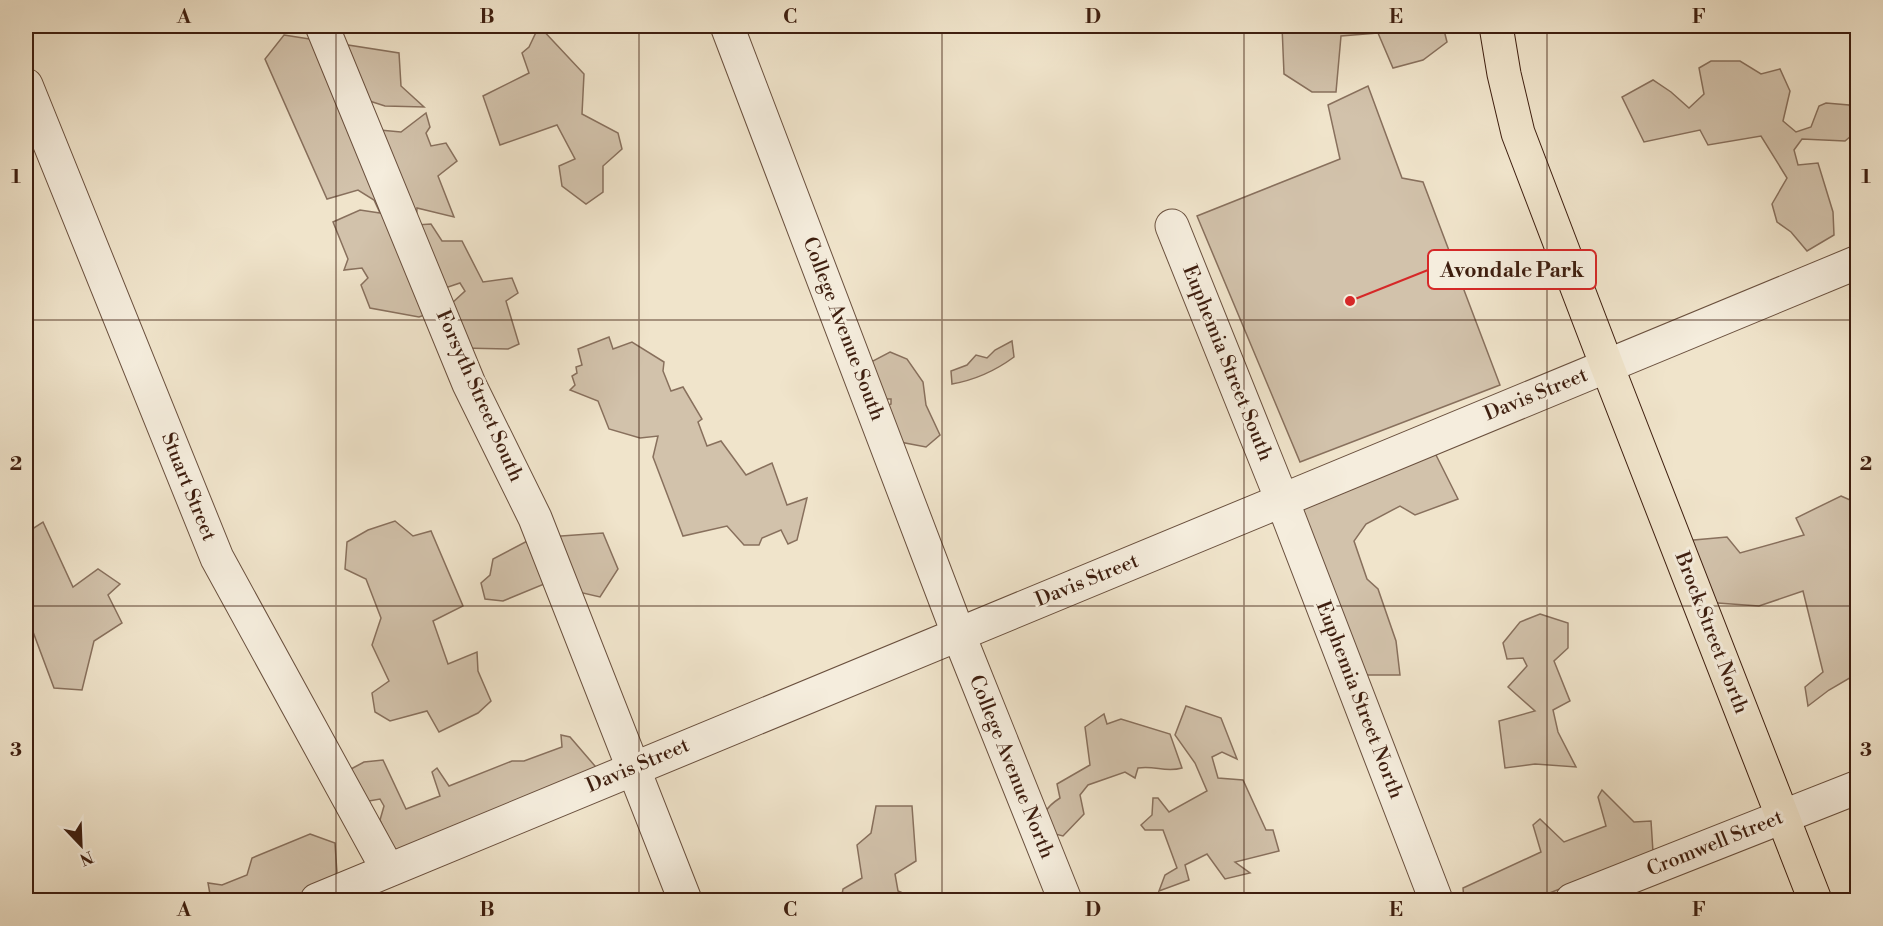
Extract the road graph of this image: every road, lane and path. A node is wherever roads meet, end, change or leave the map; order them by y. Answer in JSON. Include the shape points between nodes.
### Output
{"nodes":[{"id":1,"x":322,"y":26,"type":"edge"},
{"id":2,"x":727,"y":26,"type":"edge"},
{"id":3,"x":1496,"y":26,"type":"edge"},
{"id":4,"x":26,"y":85,"type":"edge"},
{"id":5,"x":1172,"y":226,"type":"dead end"},
{"id":6,"x":1857,"y":262,"type":"edge"},
{"id":7,"x":1607,"y":366,"type":"junction"},
{"id":8,"x":1282,"y":500,"type":"junction"},
{"id":9,"x":958,"y":633,"type":"junction"},
{"id":10,"x":633,"y":768,"type":"junction"},
{"id":11,"x":1857,"y":787,"type":"edge"},
{"id":12,"x":1782,"y":818,"type":"junction"},
{"id":13,"x":388,"y":870,"type":"junction"},
{"id":14,"x":317,"y":900,"type":"edge"},
{"id":15,"x":685,"y":900,"type":"edge"},
{"id":16,"x":1065,"y":900,"type":"edge"},
{"id":17,"x":1436,"y":900,"type":"edge"},
{"id":18,"x":1572,"y":900,"type":"edge"},
{"id":19,"x":1815,"y":900,"type":"edge"}],
"edges":[{"from":1,"to":10,"type":"street","name":"Forsyth Street South","via":[[470,384],[535,518]]},
{"from":2,"to":9,"type":"street","name":"College Avenue South"},
{"from":3,"to":7,"type":"main road","name":"Brock Street North","via":[[1518,133]]},
{"from":4,"to":13,"type":"street","name":"Stuart Street","via":[[217,558]]},
{"from":5,"to":8,"type":"street","name":"Euphemia Street South"},
{"from":6,"to":7,"type":"street","name":"Davis Street"},
{"from":7,"to":8,"type":"street","name":"Davis Street"},
{"from":7,"to":12,"type":"main road","name":"Brock Street North"},
{"from":8,"to":9,"type":"street","name":"Davis Street"},
{"from":8,"to":17,"type":"street","name":"Euphemia Street North"},
{"from":9,"to":10,"type":"street","name":"Davis Street"},
{"from":9,"to":16,"type":"street","name":"College Avenue North"},
{"from":10,"to":13,"type":"street","name":"Davis Street"},
{"from":10,"to":15,"type":"street","name":"Forsyth Street South"},
{"from":11,"to":12,"type":"street","name":"Cromwell Street"},
{"from":12,"to":18,"type":"street","name":"Cromwell Street"},
{"from":12,"to":19,"type":"main road","name":"Brock Street North"},
{"from":13,"to":14,"type":"street","name":"Davis Street"}]}
